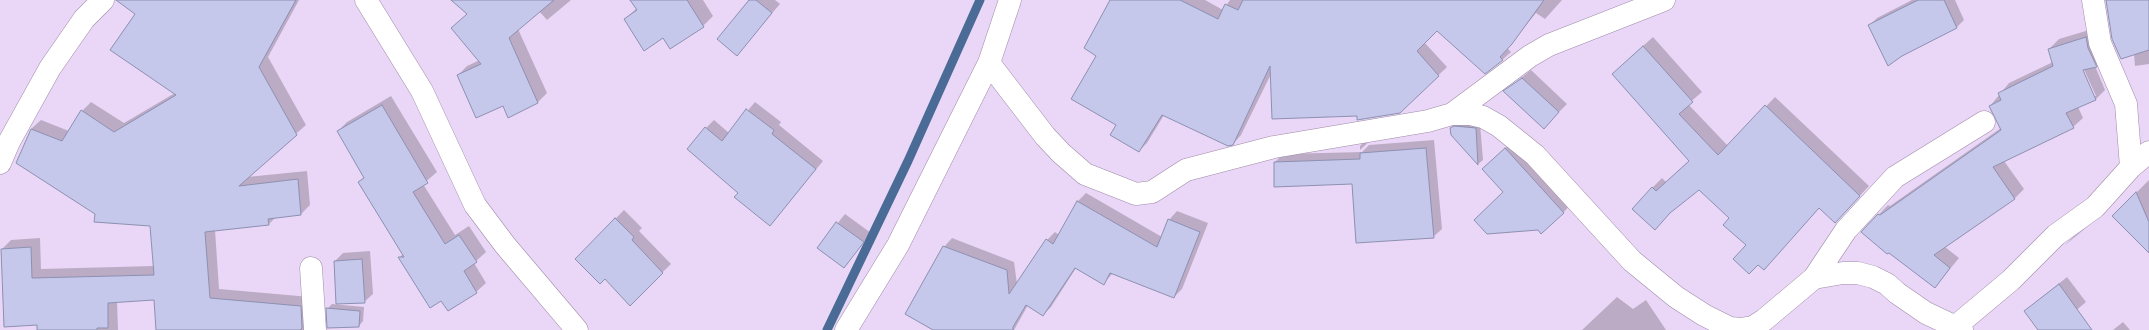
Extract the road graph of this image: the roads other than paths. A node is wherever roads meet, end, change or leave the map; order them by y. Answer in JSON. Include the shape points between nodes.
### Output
{"nodes":[{"id":1,"x":103,"y":0,"type":"edge"},
{"id":2,"x":366,"y":0,"type":"edge"},
{"id":3,"x":1010,"y":0,"type":"edge"},
{"id":4,"x":1664,"y":0,"type":"edge"},
{"id":5,"x":2093,"y":0,"type":"edge"},
{"id":6,"x":989,"y":63,"type":"junction"},
{"id":7,"x":1452,"y":114,"type":"junction"},
{"id":8,"x":1984,"y":122,"type":"dead end"},
{"id":9,"x":2149,"y":152,"type":"edge"},
{"id":10,"x":0,"y":163,"type":"edge"},
{"id":11,"x":2131,"y":167,"type":"junction"},
{"id":12,"x":311,"y":268,"type":"dead end"},
{"id":13,"x":1814,"y":278,"type":"junction"},
{"id":14,"x":1959,"y":328,"type":"edge"},
{"id":15,"x":315,"y":330,"type":"edge"},
{"id":16,"x":577,"y":330,"type":"edge"},
{"id":17,"x":846,"y":330,"type":"edge"}],
"edges":[{"from":1,"to":10,"type":"street","via":[[84,20],[50,68]]},
{"from":2,"to":16,"type":"street","via":[[422,91],[475,205],[505,245]]},
{"from":3,"to":6,"type":"street"},
{"from":4,"to":7,"type":"street","via":[[1549,45],[1530,56]]},
{"from":5,"to":11,"type":"street","via":[[2100,43],[2126,104]]},
{"from":6,"to":7,"type":"street","via":[[1061,153],[1085,174],[1136,194],[1152,192],[1177,174],[1209,163],[1274,147],[1428,121]]},
{"from":6,"to":17,"type":"street","via":[[898,244]]},
{"from":7,"to":13,"type":"street","via":[[1483,117],[1499,126],[1535,156],[1632,261],[1676,297],[1704,316],[1730,328],[1753,327]]},
{"from":8,"to":13,"type":"street","via":[[1895,177],[1846,230]]},
{"from":9,"to":11,"type":"street"},
{"from":11,"to":14,"type":"street","via":[[2095,207],[2056,235]]},
{"from":12,"to":15,"type":"street"},
{"from":13,"to":14,"type":"street","via":[[1843,273],[1873,277],[1887,284],[1897,294],[1926,313]]}]}
